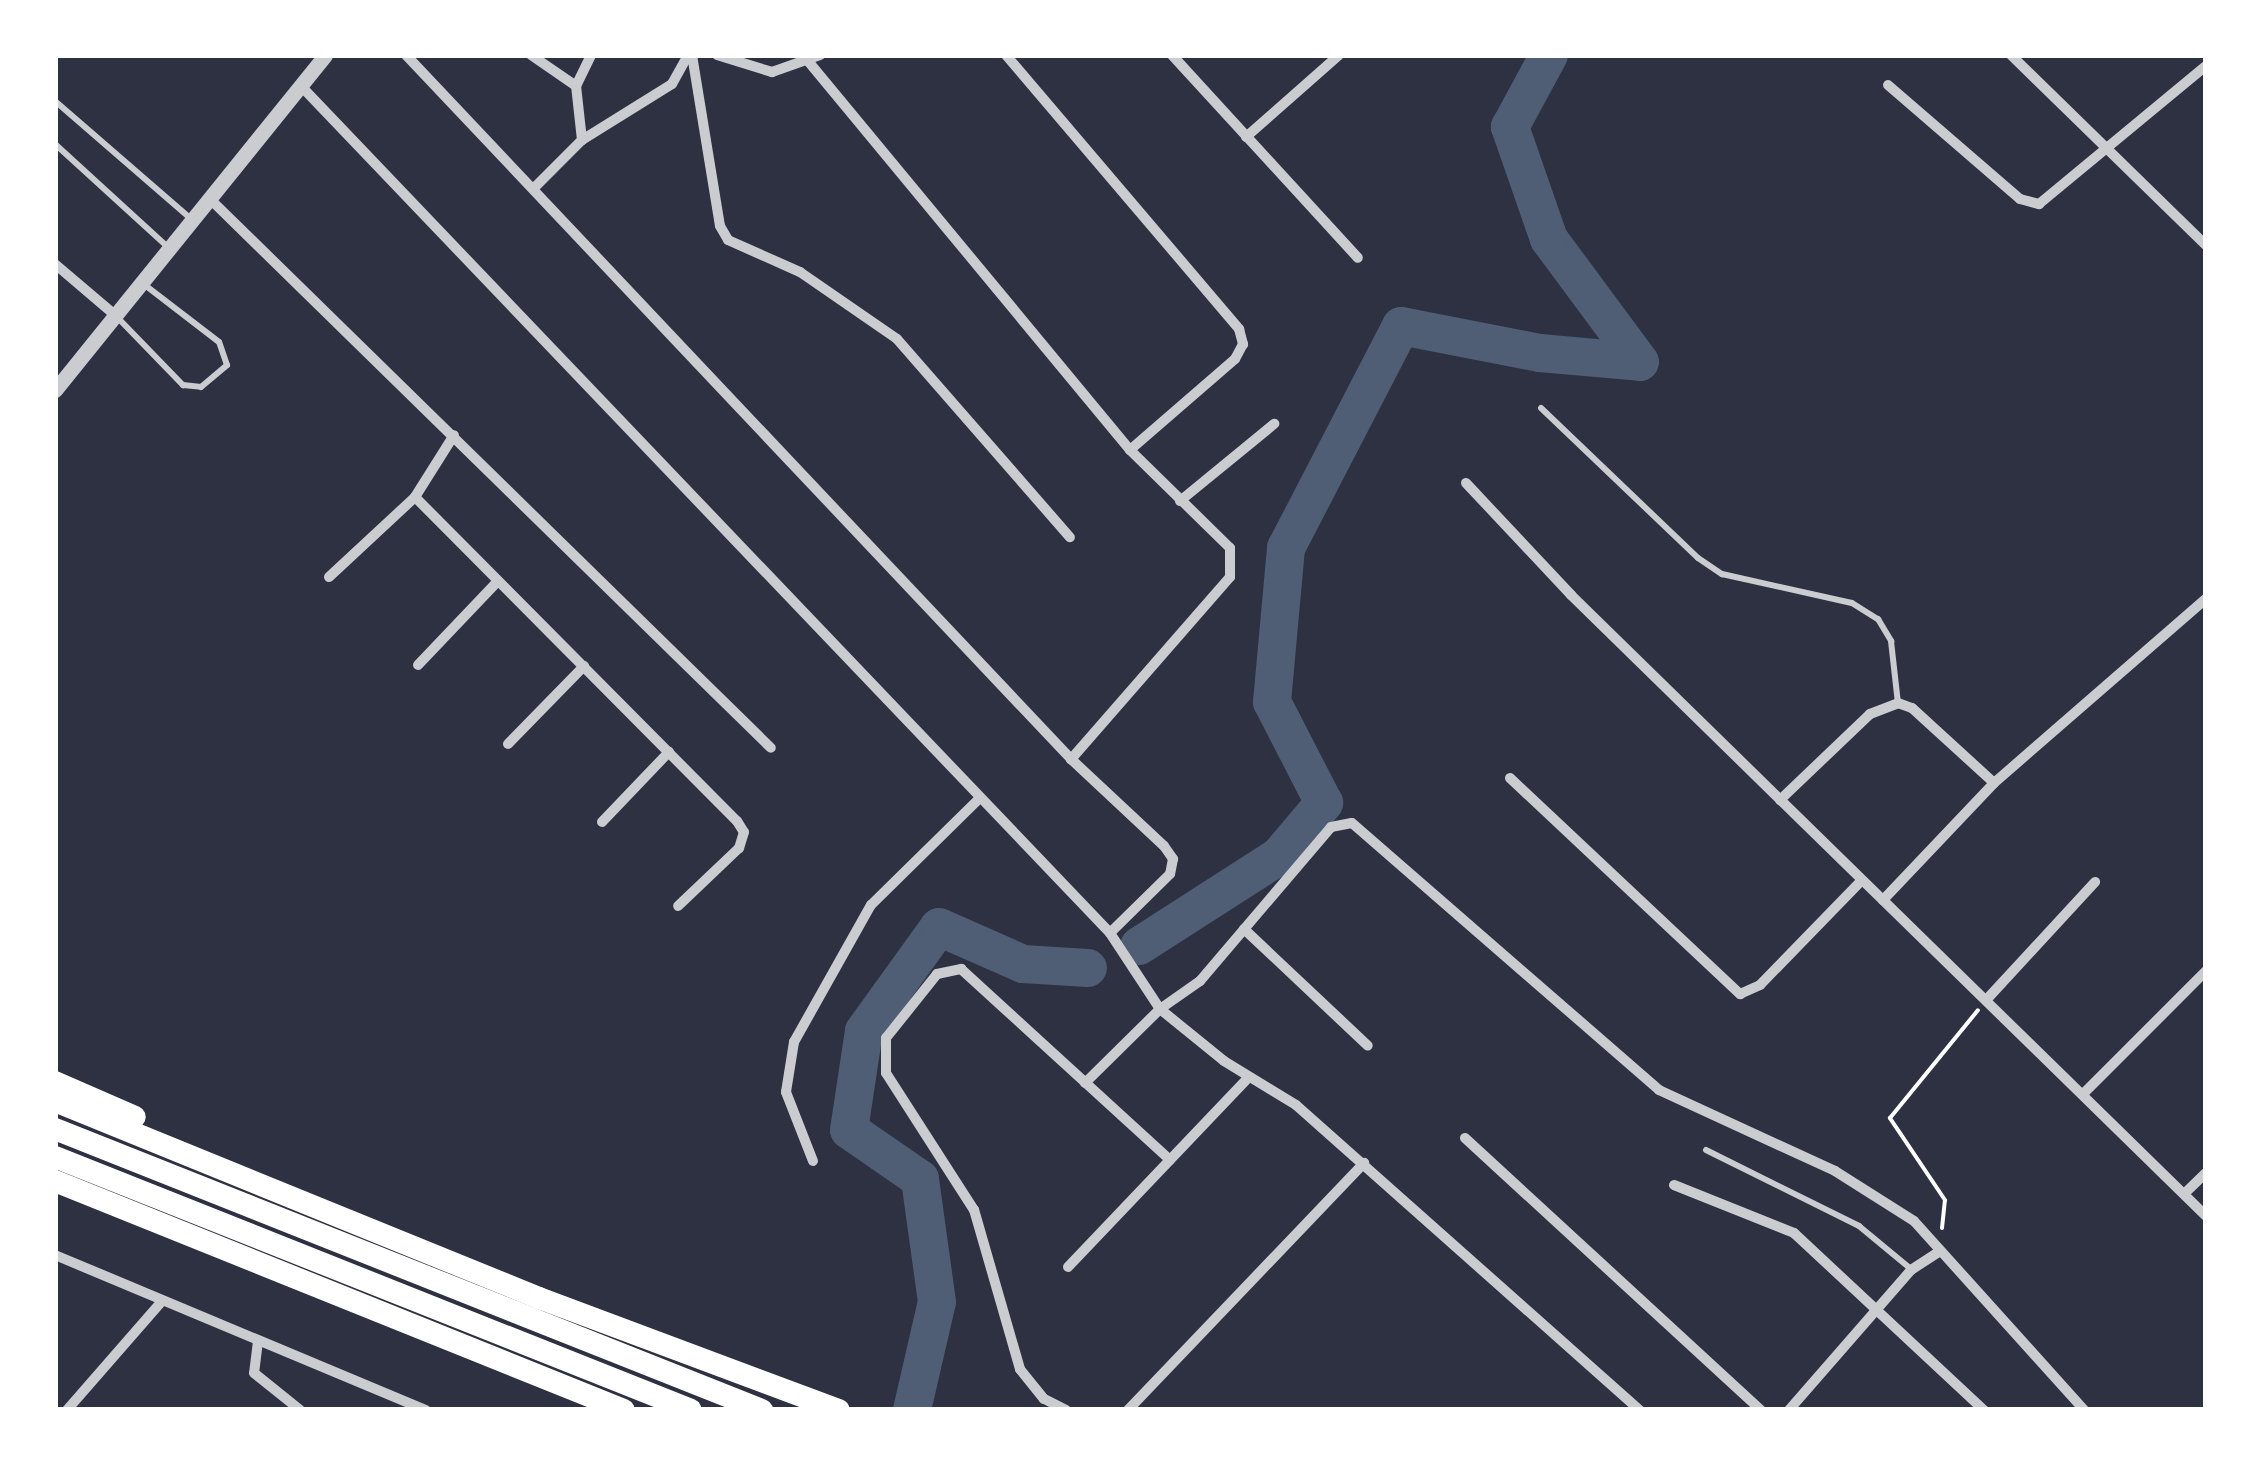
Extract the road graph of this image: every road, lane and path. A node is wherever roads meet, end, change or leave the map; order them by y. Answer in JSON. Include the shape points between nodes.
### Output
{"nodes":[{"id":1,"x":325,"y":55,"type":"edge"},
{"id":2,"x":406,"y":55,"type":"edge"},
{"id":3,"x":531,"y":55,"type":"edge"},
{"id":4,"x":590,"y":55,"type":"edge"},
{"id":5,"x":690,"y":55,"type":"edge"},
{"id":6,"x":717,"y":55,"type":"edge"},
{"id":7,"x":820,"y":55,"type":"edge"},
{"id":8,"x":1006,"y":55,"type":"edge"},
{"id":9,"x":1172,"y":55,"type":"edge"},
{"id":10,"x":1339,"y":55,"type":"edge"},
{"id":11,"x":2011,"y":55,"type":"edge"},
{"id":12,"x":806,"y":59,"type":"edge"},
{"id":13,"x":2206,"y":66,"type":"edge"},
{"id":14,"x":1888,"y":85,"type":"dead end"},
{"id":15,"x":301,"y":86,"type":"junction"},
{"id":16,"x":576,"y":86,"type":"junction"},
{"id":17,"x":55,"y":101,"type":"edge"},
{"id":18,"x":1246,"y":138,"type":"junction"},
{"id":19,"x":582,"y":140,"type":"junction"},
{"id":20,"x":55,"y":144,"type":"edge"},
{"id":21,"x":2109,"y":148,"type":"junction"},
{"id":22,"x":535,"y":187,"type":"junction"},
{"id":23,"x":209,"y":198,"type":"junction"},
{"id":24,"x":192,"y":220,"type":"junction"},
{"id":25,"x":2206,"y":244,"type":"edge"},
{"id":26,"x":170,"y":248,"type":"junction"},
{"id":27,"x":1358,"y":258,"type":"dead end"},
{"id":28,"x":55,"y":264,"type":"edge"},
{"id":29,"x":142,"y":283,"type":"junction"},
{"id":30,"x":116,"y":316,"type":"junction"},
{"id":31,"x":55,"y":390,"type":"edge"},
{"id":32,"x":1541,"y":408,"type":"dead end"},
{"id":33,"x":1274,"y":424,"type":"dead end"},
{"id":34,"x":454,"y":436,"type":"junction"},
{"id":35,"x":1130,"y":450,"type":"junction"},
{"id":36,"x":1466,"y":483,"type":"dead end"},
{"id":37,"x":415,"y":497,"type":"junction"},
{"id":38,"x":1180,"y":501,"type":"junction"},
{"id":39,"x":1070,"y":537,"type":"dead end"},
{"id":40,"x":329,"y":577,"type":"dead end"},
{"id":41,"x":498,"y":581,"type":"junction"},
{"id":42,"x":2206,"y":599,"type":"edge"},
{"id":43,"x":418,"y":665,"type":"dead end"},
{"id":44,"x":584,"y":666,"type":"junction"},
{"id":45,"x":1898,"y":702,"type":"junction"},
{"id":46,"x":508,"y":744,"type":"dead end"},
{"id":47,"x":771,"y":748,"type":"dead end"},
{"id":48,"x":669,"y":752,"type":"junction"},
{"id":49,"x":1071,"y":759,"type":"junction"},
{"id":50,"x":1510,"y":778,"type":"dead end"},
{"id":51,"x":1994,"y":782,"type":"junction"},
{"id":52,"x":980,"y":798,"type":"junction"},
{"id":53,"x":1780,"y":800,"type":"junction"},
{"id":54,"x":602,"y":822,"type":"dead end"},
{"id":55,"x":1862,"y":880,"type":"junction"},
{"id":56,"x":2095,"y":882,"type":"dead end"},
{"id":57,"x":1883,"y":900,"type":"junction"},
{"id":58,"x":678,"y":906,"type":"dead end"},
{"id":59,"x":1244,"y":929,"type":"junction"},
{"id":60,"x":1110,"y":933,"type":"junction"},
{"id":61,"x":2206,"y":971,"type":"edge"},
{"id":62,"x":1988,"y":998,"type":"junction"},
{"id":63,"x":1160,"y":1009,"type":"junction"},
{"id":64,"x":1368,"y":1046,"type":"dead end"},
{"id":65,"x":1248,"y":1077,"type":"junction"},
{"id":66,"x":55,"y":1082,"type":"edge"},
{"id":67,"x":1085,"y":1083,"type":"junction"},
{"id":68,"x":2085,"y":1092,"type":"junction"},
{"id":69,"x":55,"y":1102,"type":"edge"},
{"id":70,"x":55,"y":1129,"type":"edge"},
{"id":71,"x":1465,"y":1138,"type":"dead end"},
{"id":72,"x":1706,"y":1150,"type":"dead end"},
{"id":73,"x":55,"y":1157,"type":"edge"},
{"id":74,"x":1170,"y":1160,"type":"junction"},
{"id":75,"x":813,"y":1161,"type":"dead end"},
{"id":76,"x":1364,"y":1164,"type":"junction"},
{"id":77,"x":2206,"y":1172,"type":"edge"},
{"id":78,"x":55,"y":1185,"type":"edge"},
{"id":79,"x":1674,"y":1185,"type":"dead end"},
{"id":80,"x":2185,"y":1192,"type":"junction"},
{"id":81,"x":2206,"y":1216,"type":"edge"},
{"id":82,"x":278,"y":1245,"type":"junction"},
{"id":83,"x":1938,"y":1252,"type":"junction"},
{"id":84,"x":55,"y":1255,"type":"edge"},
{"id":85,"x":1068,"y":1267,"type":"dead end"},
{"id":86,"x":1911,"y":1270,"type":"junction"},
{"id":87,"x":162,"y":1301,"type":"junction"},
{"id":88,"x":1878,"y":1310,"type":"junction"},
{"id":89,"x":559,"y":1330,"type":"junction"},
{"id":90,"x":258,"y":1340,"type":"junction"},
{"id":91,"x":67,"y":1410,"type":"edge"},
{"id":92,"x":300,"y":1410,"type":"edge"},
{"id":93,"x":426,"y":1410,"type":"edge"},
{"id":94,"x":624,"y":1410,"type":"edge"},
{"id":95,"x":691,"y":1410,"type":"edge"},
{"id":96,"x":762,"y":1410,"type":"edge"},
{"id":97,"x":838,"y":1410,"type":"edge"},
{"id":98,"x":1066,"y":1410,"type":"edge"},
{"id":99,"x":1128,"y":1410,"type":"edge"},
{"id":100,"x":1640,"y":1410,"type":"edge"},
{"id":101,"x":1760,"y":1410,"type":"edge"},
{"id":102,"x":1789,"y":1410,"type":"edge"},
{"id":103,"x":1984,"y":1410,"type":"edge"},
{"id":104,"x":2084,"y":1410,"type":"edge"}],
"edges":[{"from":1,"to":15,"type":"street"},
{"from":2,"to":22,"type":"street"},
{"from":3,"to":16,"type":"street"},
{"from":4,"to":16,"type":"street"},
{"from":5,"to":19,"type":"street","via":[[672,84]]},
{"from":5,"to":39,"type":"street","via":[[720,226],[728,240],[800,272],[896,339]]},
{"from":6,"to":12,"type":"street","via":[[772,72]]},
{"from":7,"to":12,"type":"street"},
{"from":8,"to":35,"type":"street","via":[[1239,329],[1243,344],[1235,359]]},
{"from":9,"to":18,"type":"street"},
{"from":10,"to":18,"type":"street"},
{"from":11,"to":21,"type":"street"},
{"from":12,"to":35,"type":"street"},
{"from":13,"to":21,"type":"street"},
{"from":14,"to":21,"type":"street","via":[[2020,199],[2039,204]]},
{"from":15,"to":23,"type":"street"},
{"from":15,"to":52,"type":"street"},
{"from":16,"to":19,"type":"street"},
{"from":17,"to":24,"type":"lane"},
{"from":18,"to":27,"type":"street"},
{"from":19,"to":22,"type":"street"},
{"from":20,"to":26,"type":"lane"},
{"from":21,"to":25,"type":"street"},
{"from":22,"to":49,"type":"street"},
{"from":23,"to":24,"type":"street"},
{"from":23,"to":34,"type":"street"},
{"from":24,"to":26,"type":"street"},
{"from":26,"to":29,"type":"street"},
{"from":28,"to":30,"type":"street"},
{"from":29,"to":30,"type":"street"},
{"from":29,"to":30,"type":"lane","via":[[218,342],[227,365],[202,387],[183,385]]},
{"from":30,"to":31,"type":"street"},
{"from":32,"to":45,"type":"lane","via":[[1722,574],[1852,603],[1878,620],[1891,641]]},
{"from":33,"to":38,"type":"street"},
{"from":34,"to":37,"type":"street"},
{"from":34,"to":47,"type":"street"},
{"from":35,"to":38,"type":"street"},
{"from":36,"to":53,"type":"street"},
{"from":37,"to":40,"type":"street"},
{"from":37,"to":41,"type":"street"},
{"from":38,"to":49,"type":"street","via":[[1230,548],[1230,577]]},
{"from":41,"to":43,"type":"street"},
{"from":41,"to":44,"type":"street"},
{"from":42,"to":51,"type":"street"},
{"from":44,"to":46,"type":"street"},
{"from":44,"to":48,"type":"street"},
{"from":45,"to":51,"type":"street"},
{"from":45,"to":53,"type":"street","via":[[1883,704]]},
{"from":48,"to":54,"type":"street"},
{"from":48,"to":58,"type":"street","via":[[744,832],[738,848]]},
{"from":49,"to":60,"type":"street","via":[[1173,858],[1170,874]]},
{"from":50,"to":55,"type":"street","via":[[1740,994],[1760,985]]},
{"from":51,"to":57,"type":"street"},
{"from":52,"to":60,"type":"street"},
{"from":52,"to":75,"type":"street","via":[[871,905],[794,1042],[786,1092]]},
{"from":53,"to":55,"type":"street"},
{"from":55,"to":57,"type":"street"},
{"from":56,"to":62,"type":"street"},
{"from":57,"to":62,"type":"street"},
{"from":59,"to":63,"type":"street","via":[[1200,981]]},
{"from":59,"to":64,"type":"street"},
{"from":59,"to":83,"type":"street","via":[[1331,827],[1352,823],[1659,1090],[1876,1194],[1914,1221]]},
{"from":60,"to":63,"type":"street"},
{"from":61,"to":68,"type":"street"},
{"from":62,"to":68,"type":"street"},
{"from":62,"to":83,"type":"path","via":[[1890,1118],[1945,1200]]},
{"from":63,"to":65,"type":"street"},
{"from":63,"to":67,"type":"street"},
{"from":65,"to":74,"type":"street"},
{"from":65,"to":76,"type":"street","via":[[1296,1105]]},
{"from":66,"to":89,"type":"highway","via":[[494,1276]]},
{"from":67,"to":74,"type":"street"},
{"from":67,"to":98,"type":"street","via":[[973,977],[950,968],[937,974],[886,1038],[886,1072],[974,1210],[1020,1369],[1044,1399]]},
{"from":68,"to":80,"type":"street"},
{"from":69,"to":97,"type":"highway","via":[[539,1298]]},
{"from":70,"to":89,"type":"highway"},
{"from":71,"to":101,"type":"street"},
{"from":72,"to":86,"type":"lane","via":[[1859,1226]]},
{"from":73,"to":82,"type":"highway"},
{"from":74,"to":85,"type":"street"},
{"from":76,"to":99,"type":"street"},
{"from":76,"to":100,"type":"street"},
{"from":77,"to":80,"type":"street"},
{"from":78,"to":82,"type":"highway","via":[[180,1232]]},
{"from":78,"to":94,"type":"highway"},
{"from":79,"to":88,"type":"street","via":[[1794,1233]]},
{"from":80,"to":81,"type":"street"},
{"from":82,"to":95,"type":"highway"},
{"from":83,"to":86,"type":"street"},
{"from":83,"to":104,"type":"street"},
{"from":84,"to":87,"type":"street"},
{"from":86,"to":88,"type":"street"},
{"from":87,"to":90,"type":"street"},
{"from":87,"to":91,"type":"street"},
{"from":88,"to":102,"type":"street"},
{"from":88,"to":103,"type":"street"},
{"from":89,"to":96,"type":"highway"},
{"from":90,"to":92,"type":"street","via":[[254,1373]]},
{"from":90,"to":93,"type":"street"}]}
